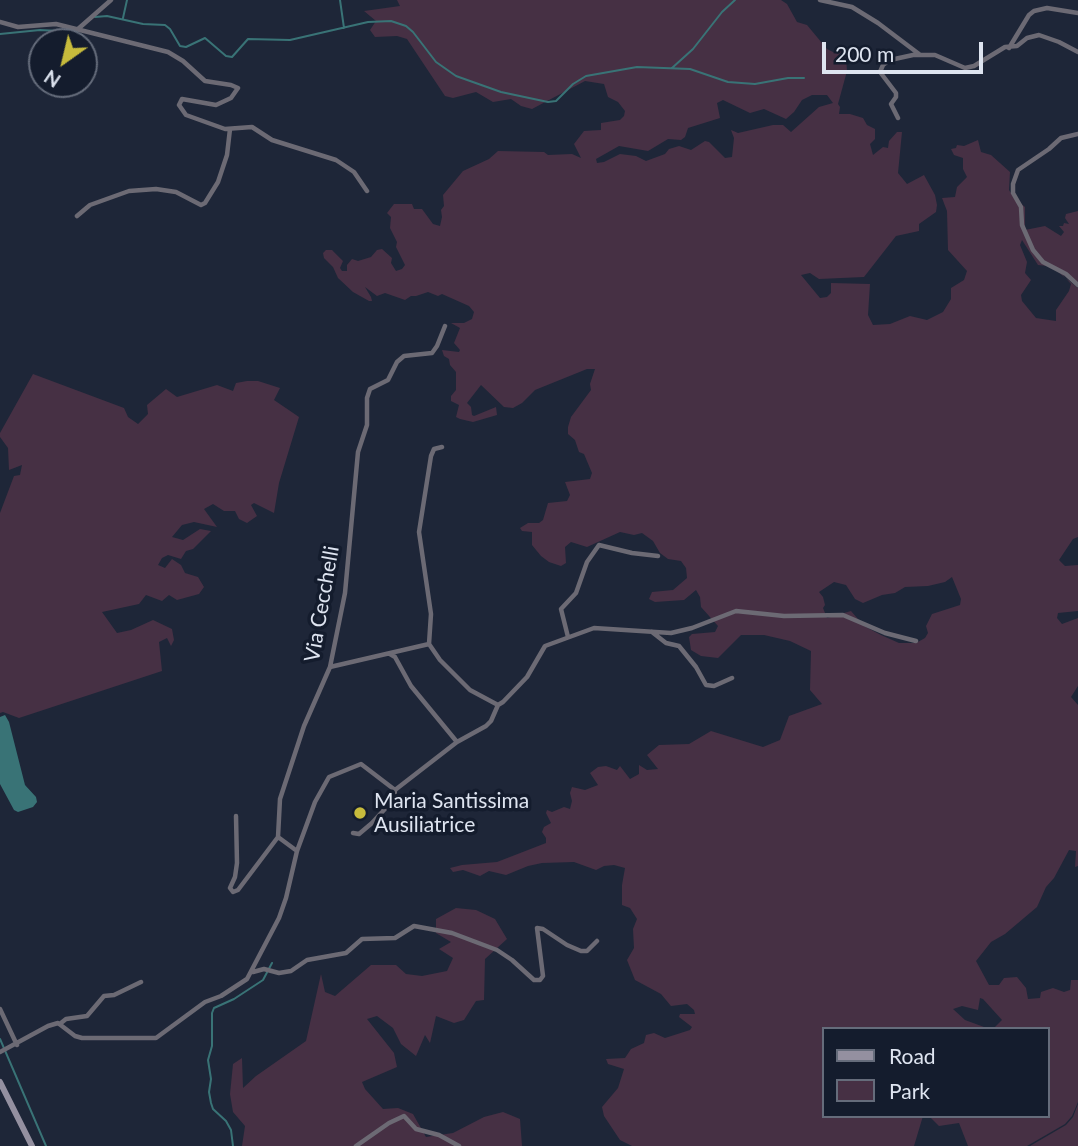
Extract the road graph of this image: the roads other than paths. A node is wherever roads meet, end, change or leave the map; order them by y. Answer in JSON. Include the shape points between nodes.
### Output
{"nodes":[{"id":1,"x":111,"y":0,"type":"edge"},
{"id":2,"x":820,"y":0,"type":"edge"},
{"id":3,"x":1078,"y":13,"type":"edge"},
{"id":4,"x":0,"y":22,"type":"edge"},
{"id":5,"x":72,"y":28,"type":"edge"},
{"id":6,"x":82,"y":28,"type":"edge"},
{"id":7,"x":98,"y":34,"type":"edge"},
{"id":8,"x":1009,"y":48,"type":"junction"},
{"id":9,"x":1078,"y":52,"type":"edge"},
{"id":10,"x":921,"y":55,"type":"junction"},
{"id":11,"x":898,"y":118,"type":"dead end"},
{"id":12,"x":230,"y":129,"type":"junction"},
{"id":13,"x":1078,"y":134,"type":"edge"},
{"id":14,"x":368,"y":191,"type":"dead end"},
{"id":15,"x":77,"y":216,"type":"dead end"},
{"id":16,"x":1078,"y":285,"type":"edge"},
{"id":17,"x":445,"y":326,"type":"dead end"},
{"id":18,"x":442,"y":447,"type":"dead end"},
{"id":19,"x":658,"y":556,"type":"dead end"},
{"id":20,"x":652,"y":632,"type":"junction"},
{"id":21,"x":568,"y":637,"type":"junction"},
{"id":22,"x":916,"y":641,"type":"dead end"},
{"id":23,"x":429,"y":644,"type":"junction"},
{"id":24,"x":390,"y":654,"type":"junction"},
{"id":25,"x":330,"y":667,"type":"junction"},
{"id":26,"x":732,"y":678,"type":"dead end"},
{"id":27,"x":498,"y":705,"type":"junction"},
{"id":28,"x":457,"y":742,"type":"junction"},
{"id":29,"x":395,"y":790,"type":"junction"},
{"id":30,"x":236,"y":816,"type":"dead end"},
{"id":31,"x":352,"y":832,"type":"dead end"},
{"id":32,"x":278,"y":837,"type":"junction"},
{"id":33,"x":297,"y":851,"type":"junction"},
{"id":34,"x":597,"y":941,"type":"dead end"},
{"id":35,"x":252,"y":972,"type":"junction"},
{"id":36,"x":141,"y":982,"type":"dead end"},
{"id":37,"x":0,"y":1009,"type":"edge"},
{"id":38,"x":61,"y":1023,"type":"junction"},
{"id":39,"x":15,"y":1045,"type":"junction"},
{"id":40,"x":1,"y":1052,"type":"edge"},
{"id":41,"x":0,"y":1082,"type":"edge"},
{"id":42,"x":32,"y":1146,"type":"edge"},
{"id":43,"x":356,"y":1146,"type":"edge"},
{"id":44,"x":459,"y":1146,"type":"edge"}],
"edges":[{"from":1,"to":6,"type":"street"},
{"from":2,"to":10,"type":"street","via":[[852,7]]},
{"from":3,"to":8,"type":"street","via":[[1047,8],[1034,11]]},
{"from":4,"to":5,"type":"street"},
{"from":7,"to":12,"type":"street","via":[[158,48],[183,61],[205,81],[236,87],[236,94],[222,103],[182,99],[179,105],[192,119]]},
{"from":8,"to":9,"type":"street","via":[[1039,36]]},
{"from":8,"to":10,"type":"street","via":[[965,68],[934,55]]},
{"from":10,"to":11,"type":"street","via":[[890,60],[880,68],[896,93],[891,104]]},
{"from":12,"to":14,"type":"street","via":[[252,127],[272,140],[336,160],[354,172]]},
{"from":12,"to":15,"type":"street","via":[[218,182],[205,204],[176,192],[129,191],[90,205]]},
{"from":13,"to":16,"type":"street","via":[[1061,138],[1018,170],[1013,184],[1032,250]]},
{"from":17,"to":25,"type":"street","name":"Via Cecchelli","via":[[432,353],[404,356],[388,380],[370,389],[367,425],[358,452],[345,593]]},
{"from":18,"to":23,"type":"street","via":[[430,456],[419,532],[431,614]]},
{"from":19,"to":21,"type":"street","via":[[598,545],[576,593],[561,609]]},
{"from":20,"to":21,"type":"street","via":[[594,628]]},
{"from":20,"to":22,"type":"street","via":[[686,630],[736,611],[843,615]]},
{"from":20,"to":26,"type":"street","via":[[679,646],[706,685]]},
{"from":21,"to":27,"type":"street","via":[[545,646],[527,677]]},
{"from":23,"to":24,"type":"street"},
{"from":23,"to":27,"type":"street","via":[[470,690]]},
{"from":24,"to":25,"type":"street"},
{"from":24,"to":28,"type":"street"},
{"from":25,"to":32,"type":"street","name":"Via Cecchelli","via":[[284,782]]},
{"from":27,"to":28,"type":"street","via":[[486,726]]},
{"from":28,"to":29,"type":"street"},
{"from":29,"to":31,"type":"street","via":[[394,799],[372,823],[359,834]]},
{"from":29,"to":33,"type":"street","via":[[361,764],[329,778]]},
{"from":30,"to":32,"type":"street","via":[[233,892]]},
{"from":32,"to":33,"type":"street"},
{"from":33,"to":35,"type":"street","via":[[283,908]]},
{"from":34,"to":35,"type":"street","via":[[581,951],[537,928],[540,980],[497,950],[452,933],[414,926],[395,938],[362,939],[342,955],[307,960],[291,971]]},
{"from":35,"to":38,"type":"street","via":[[156,1038],[82,1038]]},
{"from":36,"to":38,"type":"street","via":[[104,996],[87,1016]]},
{"from":37,"to":39,"type":"street"},
{"from":38,"to":39,"type":"street"},
{"from":39,"to":40,"type":"street"},
{"from":41,"to":42,"type":"main road"},
{"from":43,"to":44,"type":"street","via":[[404,1116],[416,1129]]}]}
